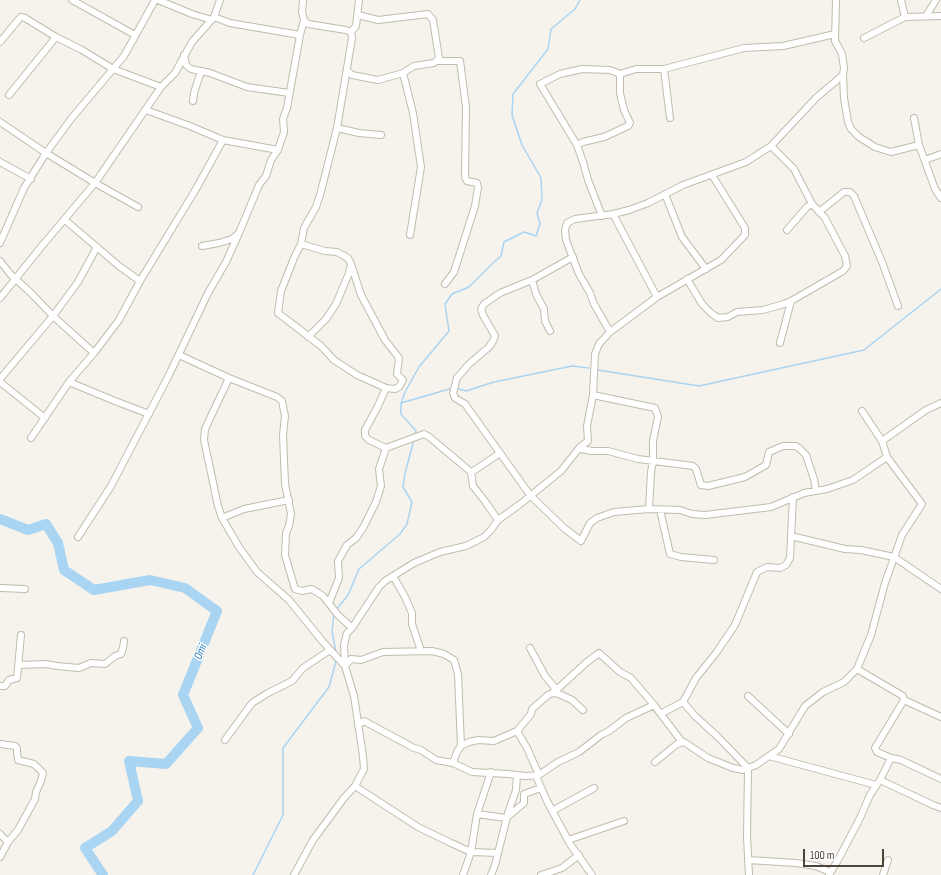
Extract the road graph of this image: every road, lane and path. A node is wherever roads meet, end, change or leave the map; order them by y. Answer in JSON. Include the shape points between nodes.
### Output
{"nodes":[{"id":1,"x":72,"y":0,"type":"edge"},
{"id":2,"x":156,"y":0,"type":"edge"},
{"id":3,"x":220,"y":0,"type":"edge"},
{"id":4,"x":304,"y":0,"type":"edge"},
{"id":5,"x":359,"y":0,"type":"edge"},
{"id":6,"x":836,"y":0,"type":"edge"},
{"id":7,"x":900,"y":0,"type":"edge"},
{"id":8,"x":936,"y":0,"type":"edge"},
{"id":9,"x":358,"y":15,"type":"junction"},
{"id":10,"x":926,"y":16,"type":"junction"},
{"id":11,"x":941,"y":16,"type":"edge"},
{"id":12,"x":905,"y":17,"type":"junction"},
{"id":13,"x":213,"y":19,"type":"junction"},
{"id":14,"x":304,"y":20,"type":"junction"},
{"id":15,"x":351,"y":32,"type":"junction"},
{"id":16,"x":835,"y":34,"type":"junction"},
{"id":17,"x":135,"y":35,"type":"junction"},
{"id":18,"x":300,"y":35,"type":"junction"},
{"id":19,"x":56,"y":37,"type":"junction"},
{"id":20,"x":864,"y":38,"type":"dead end"},
{"id":21,"x":0,"y":42,"type":"edge"},
{"id":22,"x":184,"y":55,"type":"junction"},
{"id":23,"x":437,"y":61,"type":"junction"},
{"id":24,"x":113,"y":68,"type":"junction"},
{"id":25,"x":664,"y":69,"type":"junction"},
{"id":26,"x":346,"y":70,"type":"junction"},
{"id":27,"x":202,"y":71,"type":"junction"},
{"id":28,"x":404,"y":73,"type":"junction"},
{"id":29,"x":620,"y":74,"type":"junction"},
{"id":30,"x":843,"y":75,"type":"junction"},
{"id":31,"x":161,"y":87,"type":"junction"},
{"id":32,"x":289,"y":93,"type":"junction"},
{"id":33,"x":9,"y":95,"type":"dead end"},
{"id":34,"x":193,"y":101,"type":"dead end"},
{"id":35,"x":146,"y":110,"type":"junction"},
{"id":36,"x":670,"y":118,"type":"dead end"},
{"id":37,"x":914,"y":118,"type":"dead end"},
{"id":38,"x":0,"y":122,"type":"edge"},
{"id":39,"x":337,"y":128,"type":"junction"},
{"id":40,"x":380,"y":135,"type":"dead end"},
{"id":41,"x":223,"y":140,"type":"junction"},
{"id":42,"x":577,"y":145,"type":"junction"},
{"id":43,"x":919,"y":145,"type":"junction"},
{"id":44,"x":771,"y":146,"type":"junction"},
{"id":45,"x":278,"y":150,"type":"junction"},
{"id":46,"x":46,"y":153,"type":"junction"},
{"id":47,"x":941,"y":154,"type":"edge"},
{"id":48,"x":925,"y":160,"type":"junction"},
{"id":49,"x":0,"y":162,"type":"edge"},
{"id":50,"x":712,"y":175,"type":"junction"},
{"id":51,"x":30,"y":179,"type":"junction"},
{"id":52,"x":95,"y":183,"type":"junction"},
{"id":53,"x":665,"y":194,"type":"junction"},
{"id":54,"x":941,"y":198,"type":"edge"},
{"id":55,"x":812,"y":204,"type":"junction"},
{"id":56,"x":138,"y":207,"type":"dead end"},
{"id":57,"x":819,"y":212,"type":"junction"},
{"id":58,"x":613,"y":214,"type":"junction"},
{"id":59,"x":602,"y":216,"type":"junction"},
{"id":60,"x":66,"y":220,"type":"junction"},
{"id":61,"x":787,"y":230,"type":"dead end"},
{"id":62,"x":239,"y":233,"type":"junction"},
{"id":63,"x":410,"y":236,"type":"dead end"},
{"id":64,"x":0,"y":243,"type":"edge"},
{"id":65,"x":301,"y":244,"type":"junction"},
{"id":66,"x":202,"y":246,"type":"dead end"},
{"id":67,"x":97,"y":247,"type":"junction"},
{"id":68,"x":573,"y":258,"type":"junction"},
{"id":69,"x":0,"y":261,"type":"edge"},
{"id":70,"x":351,"y":264,"type":"junction"},
{"id":71,"x":706,"y":269,"type":"junction"},
{"id":72,"x":16,"y":279,"type":"junction"},
{"id":73,"x":532,"y":280,"type":"junction"},
{"id":74,"x":687,"y":280,"type":"junction"},
{"id":75,"x":140,"y":281,"type":"junction"},
{"id":76,"x":445,"y":284,"type":"dead end"},
{"id":77,"x":657,"y":297,"type":"junction"},
{"id":78,"x":0,"y":298,"type":"edge"},
{"id":79,"x":791,"y":300,"type":"junction"},
{"id":80,"x":898,"y":306,"type":"dead end"},
{"id":81,"x":53,"y":316,"type":"junction"},
{"id":82,"x":550,"y":331,"type":"dead end"},
{"id":83,"x":610,"y":332,"type":"junction"},
{"id":84,"x":308,"y":337,"type":"junction"},
{"id":85,"x":780,"y":343,"type":"dead end"},
{"id":86,"x":94,"y":354,"type":"junction"},
{"id":87,"x":179,"y":355,"type":"junction"},
{"id":88,"x":229,"y":378,"type":"junction"},
{"id":89,"x":0,"y":381,"type":"edge"},
{"id":90,"x":70,"y":382,"type":"junction"},
{"id":91,"x":386,"y":388,"type":"junction"},
{"id":92,"x":593,"y":396,"type":"junction"},
{"id":93,"x":938,"y":405,"type":"edge"},
{"id":94,"x":862,"y":412,"type":"dead end"},
{"id":95,"x":941,"y":412,"type":"edge"},
{"id":96,"x":149,"y":414,"type":"junction"},
{"id":97,"x":45,"y":418,"type":"junction"},
{"id":98,"x":31,"y":438,"type":"dead end"},
{"id":99,"x":882,"y":441,"type":"junction"},
{"id":100,"x":386,"y":448,"type":"junction"},
{"id":101,"x":577,"y":451,"type":"junction"},
{"id":102,"x":500,"y":453,"type":"junction"},
{"id":103,"x":887,"y":458,"type":"junction"},
{"id":104,"x":653,"y":461,"type":"junction"},
{"id":105,"x":471,"y":472,"type":"junction"},
{"id":106,"x":816,"y":491,"type":"junction"},
{"id":107,"x":530,"y":495,"type":"junction"},
{"id":108,"x":793,"y":498,"type":"junction"},
{"id":109,"x":289,"y":500,"type":"junction"},
{"id":110,"x":649,"y":509,"type":"junction"},
{"id":111,"x":660,"y":510,"type":"junction"},
{"id":112,"x":222,"y":518,"type":"junction"},
{"id":113,"x":498,"y":520,"type":"junction"},
{"id":114,"x":791,"y":536,"type":"junction"},
{"id":115,"x":78,"y":537,"type":"dead end"},
{"id":116,"x":894,"y":557,"type":"junction"},
{"id":117,"x":714,"y":560,"type":"dead end"},
{"id":118,"x":393,"y":576,"type":"junction"},
{"id":119,"x":0,"y":588,"type":"edge"},
{"id":120,"x":25,"y":589,"type":"dead end"},
{"id":121,"x":941,"y":589,"type":"edge"},
{"id":122,"x":329,"y":603,"type":"junction"},
{"id":123,"x":352,"y":628,"type":"junction"},
{"id":124,"x":21,"y":635,"type":"dead end"},
{"id":125,"x":124,"y":641,"type":"dead end"},
{"id":126,"x":530,"y":648,"type":"dead end"},
{"id":127,"x":330,"y":650,"type":"junction"},
{"id":128,"x":421,"y":651,"type":"junction"},
{"id":129,"x":19,"y":665,"type":"junction"},
{"id":130,"x":345,"y":666,"type":"junction"},
{"id":131,"x":857,"y":669,"type":"junction"},
{"id":132,"x":0,"y":686,"type":"edge"},
{"id":133,"x":553,"y":694,"type":"junction"},
{"id":134,"x":748,"y":696,"type":"dead end"},
{"id":135,"x":904,"y":700,"type":"junction"},
{"id":136,"x":683,"y":702,"type":"junction"},
{"id":137,"x":654,"y":705,"type":"junction"},
{"id":138,"x":583,"y":710,"type":"dead end"},
{"id":139,"x":662,"y":714,"type":"junction"},
{"id":140,"x":941,"y":717,"type":"edge"},
{"id":141,"x":358,"y":725,"type":"junction"},
{"id":142,"x":516,"y":730,"type":"junction"},
{"id":143,"x":789,"y":734,"type":"junction"},
{"id":144,"x":225,"y":740,"type":"dead end"},
{"id":145,"x":682,"y":742,"type":"junction"},
{"id":146,"x":0,"y":744,"type":"edge"},
{"id":147,"x":461,"y":746,"type":"junction"},
{"id":148,"x":770,"y":756,"type":"junction"},
{"id":149,"x":891,"y":758,"type":"junction"},
{"id":150,"x":655,"y":762,"type":"dead end"},
{"id":151,"x":453,"y":763,"type":"junction"},
{"id":152,"x":748,"y":768,"type":"junction"},
{"id":153,"x":491,"y":772,"type":"junction"},
{"id":154,"x":517,"y":775,"type":"junction"},
{"id":155,"x":537,"y":776,"type":"junction"},
{"id":156,"x":941,"y":779,"type":"edge"},
{"id":157,"x":880,"y":780,"type":"junction"},
{"id":158,"x":876,"y":785,"type":"junction"},
{"id":159,"x":355,"y":786,"type":"junction"},
{"id":160,"x":541,"y":788,"type":"junction"},
{"id":161,"x":594,"y":788,"type":"dead end"},
{"id":162,"x":941,"y":808,"type":"edge"},
{"id":163,"x":552,"y":811,"type":"junction"},
{"id":164,"x":476,"y":814,"type":"junction"},
{"id":165,"x":506,"y":818,"type":"junction"},
{"id":166,"x":624,"y":822,"type":"dead end"},
{"id":167,"x":0,"y":834,"type":"edge"},
{"id":168,"x":568,"y":840,"type":"junction"},
{"id":169,"x":8,"y":842,"type":"junction"},
{"id":170,"x":471,"y":852,"type":"junction"},
{"id":171,"x":498,"y":853,"type":"junction"},
{"id":172,"x":579,"y":855,"type":"junction"},
{"id":173,"x":0,"y":857,"type":"edge"},
{"id":174,"x":748,"y":860,"type":"junction"},
{"id":175,"x":888,"y":860,"type":"dead end"},
{"id":176,"x":829,"y":874,"type":"edge"},
{"id":177,"x":294,"y":875,"type":"edge"},
{"id":178,"x":463,"y":875,"type":"edge"},
{"id":179,"x":491,"y":875,"type":"edge"},
{"id":180,"x":541,"y":875,"type":"edge"},
{"id":181,"x":592,"y":875,"type":"edge"},
{"id":182,"x":749,"y":875,"type":"edge"},
{"id":183,"x":883,"y":875,"type":"edge"}],
"edges":[{"from":1,"to":17,"type":"street"},
{"from":2,"to":13,"type":"street"},
{"from":2,"to":17,"type":"street"},
{"from":3,"to":13,"type":"street"},
{"from":4,"to":14,"type":"street"},
{"from":5,"to":9,"type":"street"},
{"from":6,"to":16,"type":"street"},
{"from":7,"to":12,"type":"street"},
{"from":8,"to":10,"type":"street"},
{"from":9,"to":15,"type":"street","via":[[356,26]]},
{"from":9,"to":23,"type":"street","via":[[378,20],[428,14],[433,20],[439,58]]},
{"from":10,"to":11,"type":"street"},
{"from":10,"to":12,"type":"street"},
{"from":12,"to":20,"type":"street"},
{"from":13,"to":18,"type":"street"},
{"from":13,"to":22,"type":"street"},
{"from":14,"to":15,"type":"street","via":[[308,24]]},
{"from":14,"to":18,"type":"street"},
{"from":15,"to":26,"type":"street"},
{"from":16,"to":25,"type":"street","via":[[783,46],[744,48]]},
{"from":16,"to":30,"type":"street","via":[[835,41],[842,54]]},
{"from":17,"to":24,"type":"street","via":[[124,56]]},
{"from":18,"to":32,"type":"street"},
{"from":19,"to":21,"type":"street","via":[[23,17]]},
{"from":19,"to":24,"type":"street"},
{"from":19,"to":33,"type":"street"},
{"from":22,"to":27,"type":"street","via":[[186,65]]},
{"from":22,"to":31,"type":"street","via":[[175,73]]},
{"from":23,"to":28,"type":"street","via":[[414,66]]},
{"from":23,"to":76,"type":"street","via":[[460,61],[466,107],[464,177],[467,181],[476,183],[478,187],[475,206],[454,272]]},
{"from":24,"to":31,"type":"street"},
{"from":24,"to":46,"type":"street"},
{"from":25,"to":29,"type":"street","via":[[636,69]]},
{"from":25,"to":36,"type":"street"},
{"from":26,"to":28,"type":"street","via":[[352,75],[378,80]]},
{"from":26,"to":39,"type":"street"},
{"from":27,"to":32,"type":"street","via":[[247,87]]},
{"from":27,"to":34,"type":"street","via":[[198,77]]},
{"from":28,"to":63,"type":"street","via":[[422,167]]},
{"from":29,"to":42,"type":"street","via":[[620,93],[630,123],[604,137]]},
{"from":29,"to":42,"type":"street","via":[[610,70],[582,69],[560,74],[540,84]]},
{"from":30,"to":43,"type":"street","via":[[848,122],[859,138],[891,152]]},
{"from":30,"to":44,"type":"street","via":[[816,98]]},
{"from":31,"to":35,"type":"street"},
{"from":32,"to":45,"type":"street","via":[[283,119],[284,132]]},
{"from":35,"to":41,"type":"street"},
{"from":35,"to":52,"type":"street"},
{"from":37,"to":43,"type":"street"},
{"from":38,"to":46,"type":"street"},
{"from":39,"to":40,"type":"street"},
{"from":39,"to":65,"type":"street","via":[[316,207],[304,228]]},
{"from":41,"to":45,"type":"street"},
{"from":41,"to":75,"type":"street"},
{"from":42,"to":59,"type":"street"},
{"from":43,"to":48,"type":"street"},
{"from":44,"to":50,"type":"street","via":[[746,162]]},
{"from":44,"to":55,"type":"street","via":[[794,169]]},
{"from":45,"to":62,"type":"street","via":[[271,160],[266,176],[259,184]]},
{"from":46,"to":51,"type":"street"},
{"from":46,"to":52,"type":"street"},
{"from":47,"to":48,"type":"street"},
{"from":48,"to":54,"type":"street","via":[[935,189]]},
{"from":49,"to":51,"type":"street"},
{"from":50,"to":53,"type":"street"},
{"from":50,"to":71,"type":"street","via":[[745,228],[745,235],[721,260]]},
{"from":51,"to":64,"type":"street"},
{"from":52,"to":56,"type":"street"},
{"from":52,"to":60,"type":"street"},
{"from":53,"to":58,"type":"street","via":[[648,203]]},
{"from":53,"to":71,"type":"street","via":[[682,237]]},
{"from":55,"to":57,"type":"street"},
{"from":55,"to":61,"type":"street"},
{"from":57,"to":79,"type":"street","via":[[838,241],[847,266],[843,271]]},
{"from":57,"to":80,"type":"street","via":[[844,192],[850,192],[854,196]]},
{"from":58,"to":59,"type":"street"},
{"from":58,"to":77,"type":"street"},
{"from":59,"to":68,"type":"street","via":[[575,219],[567,223],[566,240]]},
{"from":60,"to":67,"type":"street"},
{"from":60,"to":72,"type":"street"},
{"from":62,"to":66,"type":"street","via":[[232,239]]},
{"from":62,"to":87,"type":"street"},
{"from":65,"to":70,"type":"street","via":[[337,252],[348,258]]},
{"from":65,"to":84,"type":"street","via":[[281,290],[278,313]]},
{"from":67,"to":75,"type":"street"},
{"from":67,"to":81,"type":"street","via":[[78,282]]},
{"from":68,"to":73,"type":"street"},
{"from":68,"to":83,"type":"street"},
{"from":69,"to":72,"type":"street"},
{"from":70,"to":84,"type":"street","via":[[336,304],[326,319]]},
{"from":70,"to":91,"type":"street","via":[[361,295],[385,340],[399,358],[397,374],[403,380],[395,389]]},
{"from":71,"to":74,"type":"street"},
{"from":72,"to":78,"type":"street"},
{"from":72,"to":81,"type":"street"},
{"from":73,"to":82,"type":"street"},
{"from":73,"to":102,"type":"street","via":[[500,293],[484,304],[481,309],[483,315],[495,336],[489,347],[457,378],[453,393],[466,404]]},
{"from":74,"to":77,"type":"street"},
{"from":74,"to":79,"type":"street","via":[[702,304],[718,318],[728,317],[737,312],[763,310]]},
{"from":75,"to":86,"type":"street","via":[[119,320]]},
{"from":77,"to":83,"type":"street"},
{"from":79,"to":85,"type":"street"},
{"from":81,"to":86,"type":"street"},
{"from":81,"to":89,"type":"street"},
{"from":83,"to":92,"type":"street","via":[[594,354]]},
{"from":84,"to":91,"type":"street","via":[[334,360],[357,375]]},
{"from":86,"to":90,"type":"street"},
{"from":87,"to":88,"type":"street"},
{"from":87,"to":96,"type":"street"},
{"from":88,"to":109,"type":"street","via":[[282,401],[285,416],[284,477]]},
{"from":88,"to":112,"type":"street","via":[[205,429],[204,440]]},
{"from":89,"to":97,"type":"street"},
{"from":90,"to":96,"type":"street"},
{"from":90,"to":97,"type":"street"},
{"from":91,"to":100,"type":"street","via":[[365,430],[365,436]]},
{"from":92,"to":101,"type":"street","via":[[587,426],[588,442]]},
{"from":92,"to":104,"type":"street","via":[[655,408],[658,417],[653,441]]},
{"from":93,"to":95,"type":"street"},
{"from":93,"to":99,"type":"street","via":[[926,410]]},
{"from":94,"to":99,"type":"street"},
{"from":96,"to":115,"type":"street","via":[[111,486]]},
{"from":97,"to":98,"type":"street"},
{"from":99,"to":103,"type":"street"},
{"from":100,"to":105,"type":"street","via":[[424,434]]},
{"from":100,"to":122,"type":"street","via":[[379,469],[380,486],[376,502],[363,528],[347,545],[338,561],[339,578]]},
{"from":101,"to":104,"type":"street","via":[[608,451]]},
{"from":101,"to":107,"type":"street","via":[[561,471]]},
{"from":102,"to":105,"type":"street"},
{"from":102,"to":107,"type":"street"},
{"from":103,"to":106,"type":"street","via":[[853,480]]},
{"from":103,"to":116,"type":"street","via":[[922,504],[902,535]]},
{"from":104,"to":106,"type":"street","via":[[693,466],[701,485],[708,486],[745,477],[766,465],[769,452],[783,446],[796,446],[806,455]]},
{"from":104,"to":110,"type":"street","via":[[650,472]]},
{"from":105,"to":113,"type":"street","via":[[472,486]]},
{"from":106,"to":108,"type":"street"},
{"from":107,"to":110,"type":"street","via":[[581,541],[590,523],[597,518],[614,512]]},
{"from":107,"to":113,"type":"street"},
{"from":108,"to":111,"type":"street","via":[[771,507],[705,515],[680,510]]},
{"from":108,"to":114,"type":"street"},
{"from":109,"to":112,"type":"street","via":[[244,509]]},
{"from":109,"to":122,"type":"street","via":[[291,514],[286,533],[285,555],[296,589],[312,589]]},
{"from":110,"to":111,"type":"street"},
{"from":111,"to":117,"type":"street","via":[[670,554]]},
{"from":112,"to":127,"type":"street","via":[[257,572],[289,600]]},
{"from":113,"to":118,"type":"street","via":[[484,537],[474,543],[440,552],[414,563]]},
{"from":114,"to":116,"type":"street"},
{"from":114,"to":136,"type":"street","via":[[790,558],[786,565],[780,568],[767,566],[757,572],[735,625],[696,678]]},
{"from":116,"to":121,"type":"street"},
{"from":116,"to":131,"type":"street","via":[[871,635]]},
{"from":118,"to":123,"type":"street","via":[[379,587]]},
{"from":118,"to":128,"type":"street","via":[[412,613],[412,624]]},
{"from":119,"to":120,"type":"street"},
{"from":122,"to":123,"type":"street"},
{"from":123,"to":130,"type":"street","via":[[347,633],[344,645]]},
{"from":124,"to":129,"type":"street"},
{"from":125,"to":129,"type":"street","via":[[121,654],[105,664],[91,663],[79,668],[45,664]]},
{"from":126,"to":133,"type":"street","via":[[545,676],[555,688]]},
{"from":127,"to":130,"type":"street"},
{"from":127,"to":144,"type":"street","via":[[303,668],[292,681],[252,703]]},
{"from":128,"to":130,"type":"street","via":[[383,652],[361,660],[351,660]]},
{"from":128,"to":147,"type":"street","via":[[444,654],[456,664]]},
{"from":129,"to":132,"type":"street","via":[[17,678],[9,680],[5,686]]},
{"from":130,"to":141,"type":"street","via":[[354,696]]},
{"from":131,"to":135,"type":"street","via":[[903,696]]},
{"from":131,"to":143,"type":"street","via":[[844,682],[823,692],[805,706]]},
{"from":133,"to":137,"type":"street","via":[[599,653],[620,672],[631,678]]},
{"from":133,"to":138,"type":"street","via":[[572,700]]},
{"from":133,"to":142,"type":"street","via":[[548,695],[532,709],[531,714]]},
{"from":134,"to":143,"type":"street"},
{"from":135,"to":140,"type":"street"},
{"from":135,"to":149,"type":"street","via":[[875,748],[877,752]]},
{"from":136,"to":139,"type":"street"},
{"from":136,"to":152,"type":"street"},
{"from":137,"to":139,"type":"street"},
{"from":137,"to":155,"type":"street","via":[[626,718],[578,752]]},
{"from":139,"to":145,"type":"street"},
{"from":141,"to":151,"type":"street","via":[[364,721],[436,760]]},
{"from":141,"to":159,"type":"street","via":[[364,769]]},
{"from":142,"to":147,"type":"street","via":[[494,741],[478,740]]},
{"from":142,"to":155,"type":"street","via":[[527,748]]},
{"from":143,"to":148,"type":"street","via":[[779,749]]},
{"from":145,"to":150,"type":"street"},
{"from":145,"to":152,"type":"street","via":[[721,764],[740,770]]},
{"from":146,"to":169,"type":"street","via":[[15,746],[18,760],[34,764],[43,773],[35,798],[18,830]]},
{"from":147,"to":151,"type":"street"},
{"from":148,"to":152,"type":"street"},
{"from":148,"to":158,"type":"street"},
{"from":149,"to":156,"type":"street","via":[[901,760]]},
{"from":149,"to":157,"type":"street"},
{"from":151,"to":153,"type":"street","via":[[472,772]]},
{"from":152,"to":174,"type":"street"},
{"from":153,"to":154,"type":"street"},
{"from":153,"to":164,"type":"street"},
{"from":154,"to":155,"type":"street"},
{"from":154,"to":165,"type":"street","via":[[516,790]]},
{"from":155,"to":160,"type":"street"},
{"from":157,"to":158,"type":"street"},
{"from":157,"to":162,"type":"street"},
{"from":158,"to":176,"type":"street"},
{"from":159,"to":170,"type":"street","via":[[418,827]]},
{"from":159,"to":177,"type":"street","via":[[314,840]]},
{"from":160,"to":163,"type":"street"},
{"from":160,"to":165,"type":"street","via":[[524,794],[524,803]]},
{"from":161,"to":163,"type":"street"},
{"from":163,"to":168,"type":"street"},
{"from":164,"to":165,"type":"street"},
{"from":164,"to":170,"type":"street"},
{"from":165,"to":171,"type":"street"},
{"from":166,"to":168,"type":"street"},
{"from":167,"to":169,"type":"street"},
{"from":168,"to":172,"type":"street"},
{"from":169,"to":173,"type":"street"},
{"from":170,"to":171,"type":"street"},
{"from":170,"to":178,"type":"street"},
{"from":171,"to":179,"type":"street"},
{"from":172,"to":180,"type":"street","via":[[562,868]]},
{"from":172,"to":181,"type":"street"},
{"from":174,"to":176,"type":"street","via":[[816,866]]},
{"from":174,"to":182,"type":"street"},
{"from":175,"to":183,"type":"street"}]}
